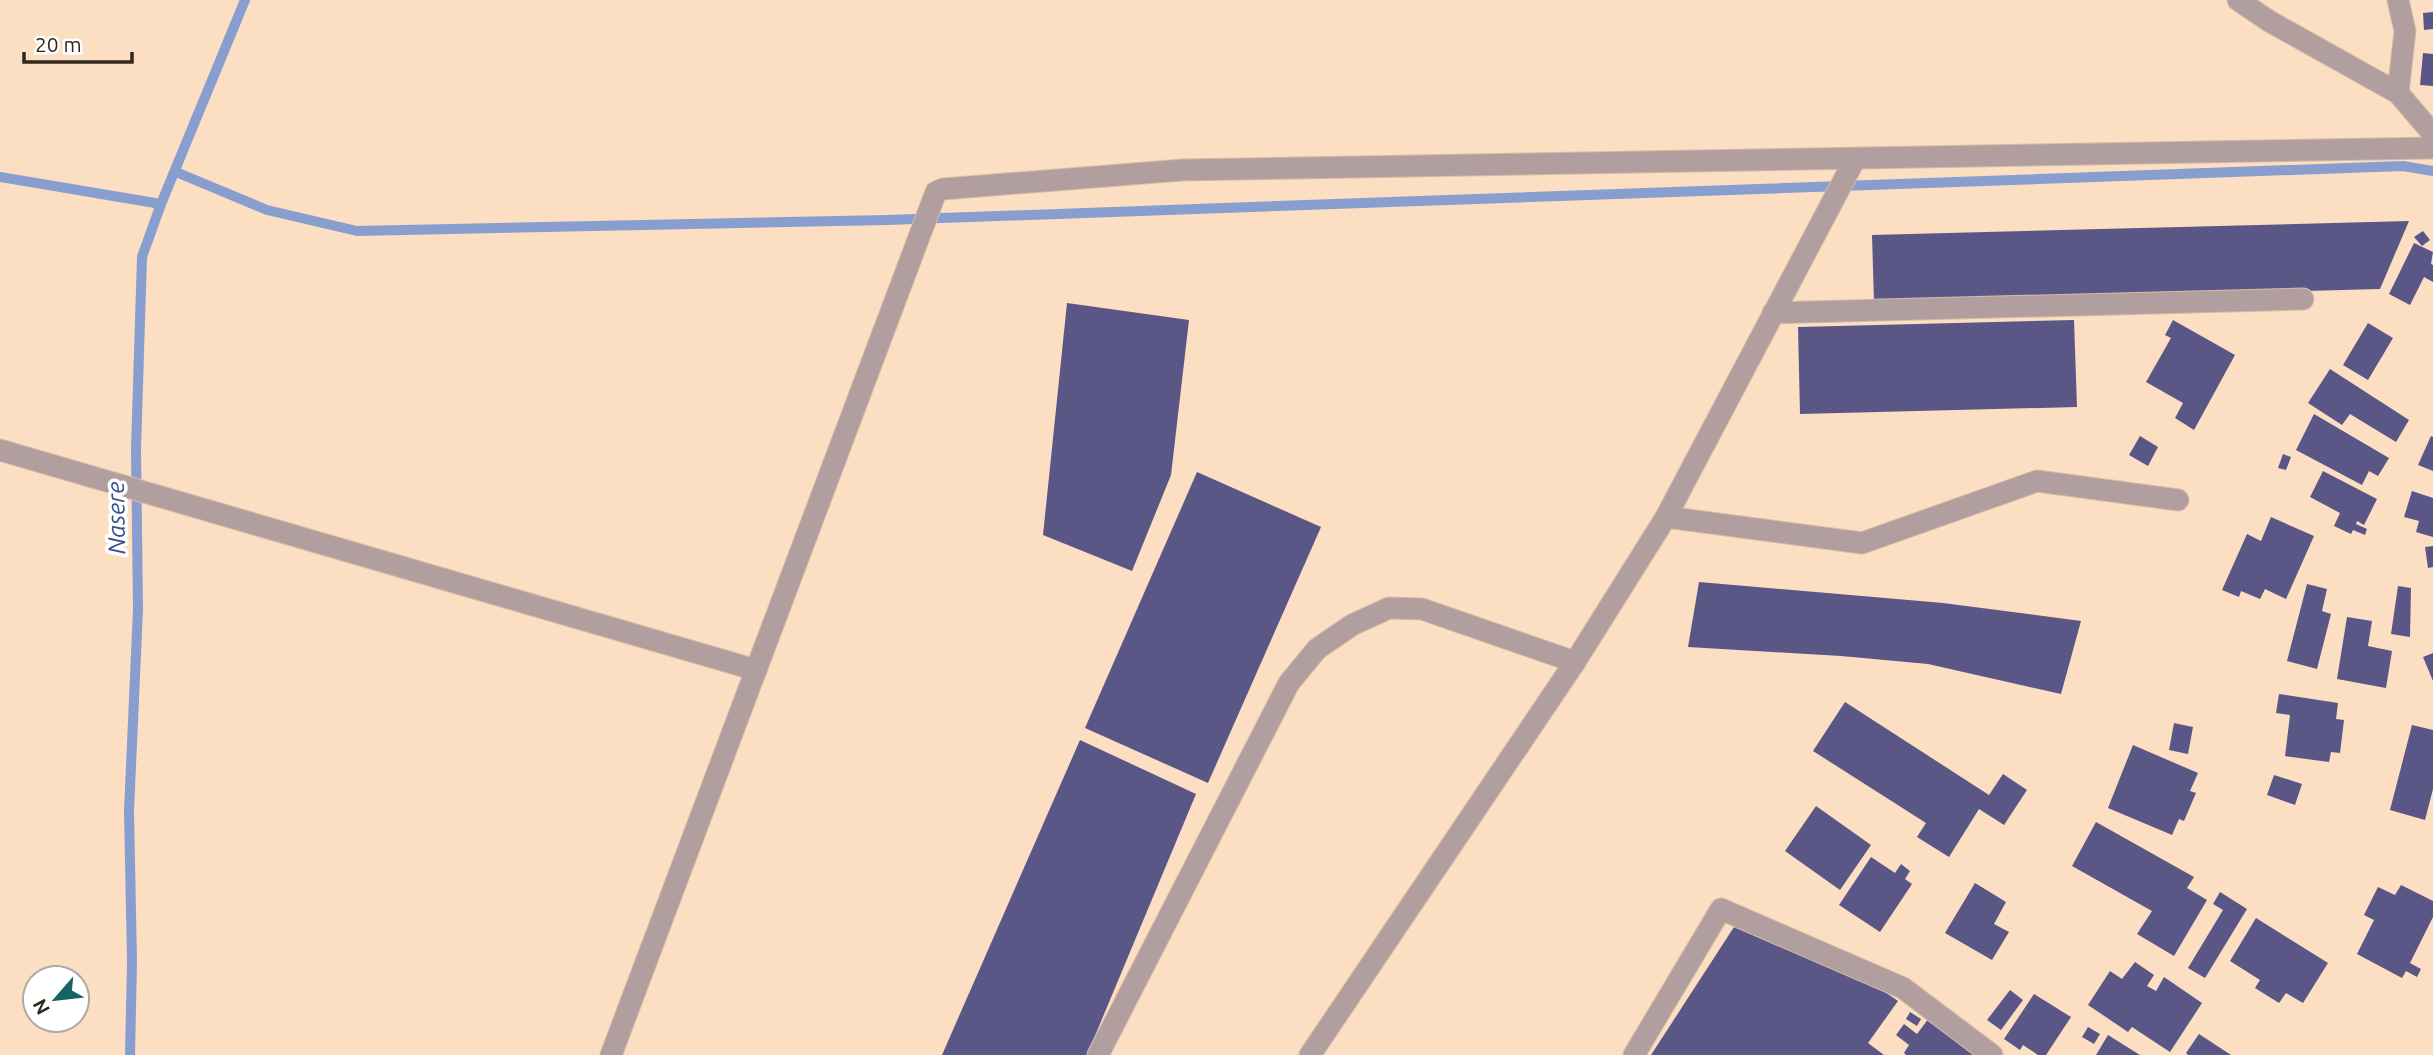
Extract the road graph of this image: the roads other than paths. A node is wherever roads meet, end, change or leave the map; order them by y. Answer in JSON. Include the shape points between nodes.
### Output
{"nodes":[{"id":1,"x":2238,"y":0,"type":"edge"},
{"id":2,"x":2398,"y":0,"type":"edge"},
{"id":3,"x":2398,"y":93,"type":"junction"},
{"id":4,"x":2433,"y":134,"type":"edge"},
{"id":5,"x":2433,"y":148,"type":"edge"},
{"id":6,"x":1855,"y":159,"type":"junction"},
{"id":7,"x":2303,"y":299,"type":"dead end"},
{"id":8,"x":1773,"y":313,"type":"junction"},
{"id":9,"x":0,"y":450,"type":"edge"},
{"id":10,"x":2178,"y":500,"type":"dead end"},
{"id":11,"x":1667,"y":517,"type":"junction"},
{"id":12,"x":1574,"y":662,"type":"junction"},
{"id":13,"x":756,"y":670,"type":"junction"},
{"id":14,"x":611,"y":1055,"type":"edge"},
{"id":15,"x":1098,"y":1055,"type":"edge"},
{"id":16,"x":1310,"y":1055,"type":"edge"},
{"id":17,"x":1634,"y":1055,"type":"edge"},
{"id":18,"x":1992,"y":1055,"type":"edge"}],
"edges":[{"from":1,"to":3,"type":"street"},
{"from":2,"to":3,"type":"street","via":[[2405,31]]},
{"from":3,"to":4,"type":"street"},
{"from":5,"to":6,"type":"street"},
{"from":6,"to":8,"type":"street"},
{"from":6,"to":13,"type":"street","via":[[1182,170],[936,192]]},
{"from":7,"to":8,"type":"street"},
{"from":8,"to":11,"type":"street"},
{"from":9,"to":13,"type":"street"},
{"from":10,"to":11,"type":"street","via":[[2037,481],[1862,543]]},
{"from":11,"to":12,"type":"street"},
{"from":12,"to":15,"type":"street","via":[[1422,609],[1389,608],[1352,625],[1317,649],[1289,683]]},
{"from":12,"to":16,"type":"street"},
{"from":13,"to":14,"type":"street"},
{"from":17,"to":18,"type":"street","via":[[1721,909],[1903,989]]}]}
